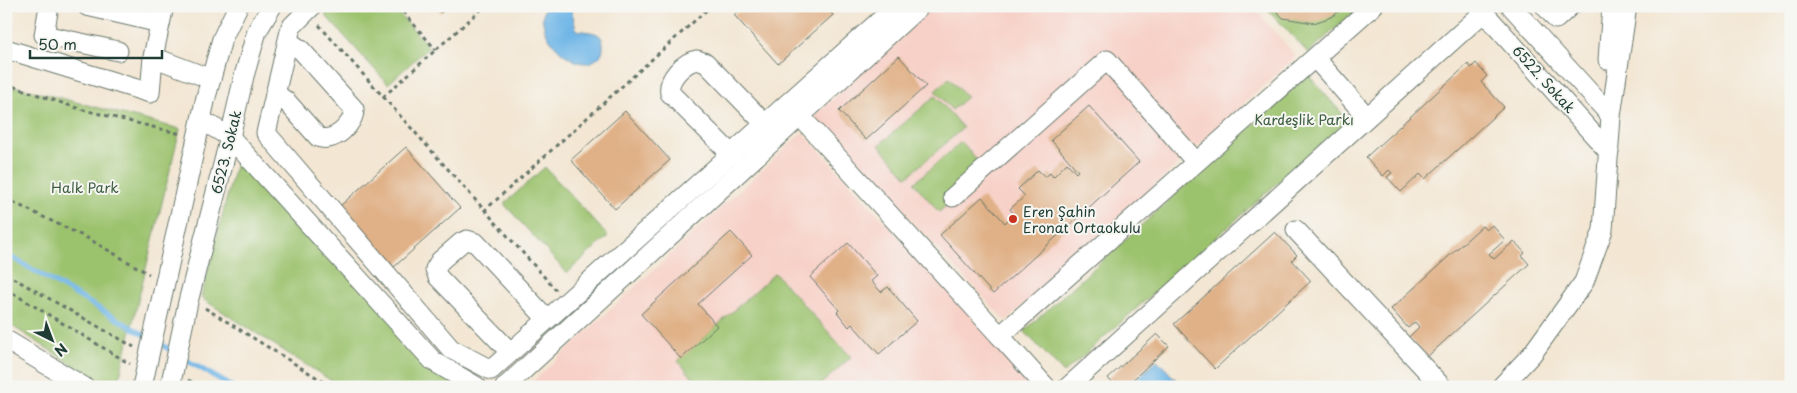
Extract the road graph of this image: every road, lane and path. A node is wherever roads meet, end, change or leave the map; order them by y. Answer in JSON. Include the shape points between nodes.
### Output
{"nodes":[{"id":1,"x":50,"y":6,"type":"edge"},
{"id":2,"x":87,"y":6,"type":"edge"},
{"id":3,"x":238,"y":6,"type":"edge"},
{"id":4,"x":272,"y":6,"type":"edge"},
{"id":5,"x":398,"y":6,"type":"edge"},
{"id":6,"x":485,"y":6,"type":"edge"},
{"id":7,"x":711,"y":6,"type":"edge"},
{"id":8,"x":896,"y":6,"type":"edge"},
{"id":9,"x":920,"y":6,"type":"edge"},
{"id":10,"x":1373,"y":6,"type":"edge"},
{"id":11,"x":1511,"y":6,"type":"edge"},
{"id":12,"x":1545,"y":6,"type":"edge"},
{"id":13,"x":1570,"y":6,"type":"edge"},
{"id":14,"x":1612,"y":6,"type":"edge"},
{"id":15,"x":1627,"y":6,"type":"edge"},
{"id":16,"x":309,"y":9,"type":"edge"},
{"id":17,"x":1481,"y":9,"type":"edge"},
{"id":18,"x":162,"y":15,"type":"edge"},
{"id":19,"x":288,"y":41,"type":"junction"},
{"id":20,"x":6,"y":49,"type":"edge"},
{"id":21,"x":436,"y":50,"type":"junction"},
{"id":22,"x":118,"y":51,"type":"dead end"},
{"id":23,"x":153,"y":57,"type":"junction"},
{"id":24,"x":1315,"y":58,"type":"junction"},
{"id":25,"x":211,"y":79,"type":"junction"},
{"id":26,"x":6,"y":84,"type":"edge"},
{"id":27,"x":275,"y":93,"type":"junction"},
{"id":28,"x":383,"y":97,"type":"junction"},
{"id":29,"x":800,"y":116,"type":"junction"},
{"id":30,"x":1611,"y":116,"type":"junction"},
{"id":31,"x":1367,"y":117,"type":"junction"},
{"id":32,"x":765,"y":124,"type":"junction"},
{"id":33,"x":199,"y":129,"type":"junction"},
{"id":34,"x":230,"y":137,"type":"junction"},
{"id":35,"x":1609,"y":152,"type":"junction"},
{"id":36,"x":731,"y":154,"type":"junction"},
{"id":37,"x":1196,"y":162,"type":"junction"},
{"id":38,"x":953,"y":197,"type":"dead end"},
{"id":39,"x":6,"y":199,"type":"edge"},
{"id":40,"x":484,"y":211,"type":"junction"},
{"id":41,"x":1296,"y":230,"type":"dead end"},
{"id":42,"x":6,"y":274,"type":"edge"},
{"id":43,"x":159,"y":281,"type":"junction"},
{"id":44,"x":6,"y":289,"type":"edge"},
{"id":45,"x":566,"y":302,"type":"junction"},
{"id":46,"x":194,"y":304,"type":"junction"},
{"id":47,"x":547,"y":319,"type":"junction"},
{"id":48,"x":1000,"y":336,"type":"junction"},
{"id":49,"x":6,"y":340,"type":"edge"},
{"id":50,"x":510,"y":352,"type":"junction"},
{"id":51,"x":143,"y":366,"type":"edge"},
{"id":52,"x":175,"y":379,"type":"edge"},
{"id":53,"x":84,"y":387,"type":"edge"},
{"id":54,"x":202,"y":387,"type":"edge"},
{"id":55,"x":332,"y":387,"type":"edge"},
{"id":56,"x":477,"y":387,"type":"edge"},
{"id":57,"x":505,"y":387,"type":"edge"},
{"id":58,"x":1046,"y":387,"type":"edge"},
{"id":59,"x":1068,"y":387,"type":"edge"},
{"id":60,"x":1442,"y":387,"type":"edge"},
{"id":61,"x":1501,"y":387,"type":"edge"}],
"edges":[{"from":1,"to":22,"type":"street","via":[[44,35]]},
{"from":2,"to":18,"type":"street"},
{"from":3,"to":25,"type":"street","via":[[222,39]]},
{"from":4,"to":34,"type":"street","name":"6523. Sokak","via":[[257,31]]},
{"from":5,"to":21,"type":"path"},
{"from":6,"to":21,"type":"path"},
{"from":7,"to":40,"type":"path"},
{"from":8,"to":32,"type":"street"},
{"from":9,"to":29,"type":"street"},
{"from":10,"to":24,"type":"street"},
{"from":11,"to":30,"type":"street","name":"6522. Sokak"},
{"from":12,"to":13,"type":"street","via":[[1556,19]]},
{"from":14,"to":30,"type":"street","via":[[1606,96]]},
{"from":15,"to":30,"type":"street"},
{"from":16,"to":19,"type":"street","via":[[291,27]]},
{"from":16,"to":28,"type":"path"},
{"from":17,"to":31,"type":"street"},
{"from":17,"to":35,"type":"street","name":"6522. Sokak"},
{"from":18,"to":23,"type":"street"},
{"from":19,"to":27,"type":"street"},
{"from":19,"to":27,"type":"street","via":[[308,57],[354,108],[354,114],[351,122],[336,135],[322,139]]},
{"from":20,"to":23,"type":"street","via":[[150,93]]},
{"from":21,"to":28,"type":"path"},
{"from":23,"to":25,"type":"street"},
{"from":24,"to":31,"type":"street"},
{"from":24,"to":37,"type":"street"},
{"from":25,"to":33,"type":"street"},
{"from":26,"to":33,"type":"path","via":[[80,109]]},
{"from":27,"to":50,"type":"street","via":[[266,133],[451,349],[490,370]]},
{"from":28,"to":40,"type":"path"},
{"from":29,"to":48,"type":"street"},
{"from":29,"to":57,"type":"street"},
{"from":30,"to":35,"type":"street"},
{"from":31,"to":59,"type":"street"},
{"from":32,"to":36,"type":"street"},
{"from":32,"to":36,"type":"street","via":[[706,63],[696,60],[688,63],[671,80],[670,93]]},
{"from":33,"to":34,"type":"street"},
{"from":33,"to":43,"type":"street"},
{"from":34,"to":46,"type":"street","name":"6523. Sokak"},
{"from":34,"to":56,"type":"street","via":[[433,362]]},
{"from":35,"to":61,"type":"street","via":[[1602,230],[1584,282],[1532,354]]},
{"from":36,"to":45,"type":"street"},
{"from":37,"to":38,"type":"street","via":[[1107,60]]},
{"from":37,"to":48,"type":"street"},
{"from":39,"to":43,"type":"path","via":[[88,239]]},
{"from":40,"to":45,"type":"path"},
{"from":41,"to":60,"type":"street"},
{"from":42,"to":51,"type":"path"},
{"from":43,"to":51,"type":"street"},
{"from":44,"to":51,"type":"path"},
{"from":45,"to":47,"type":"street"},
{"from":46,"to":52,"type":"street","name":"6523. Sokak"},
{"from":46,"to":55,"type":"path"},
{"from":47,"to":50,"type":"street"},
{"from":47,"to":50,"type":"street","via":[[476,243],[462,242],[438,263],[435,269],[438,277]]},
{"from":48,"to":58,"type":"street"},
{"from":49,"to":53,"type":"street"},
{"from":52,"to":54,"type":"path"}]}
